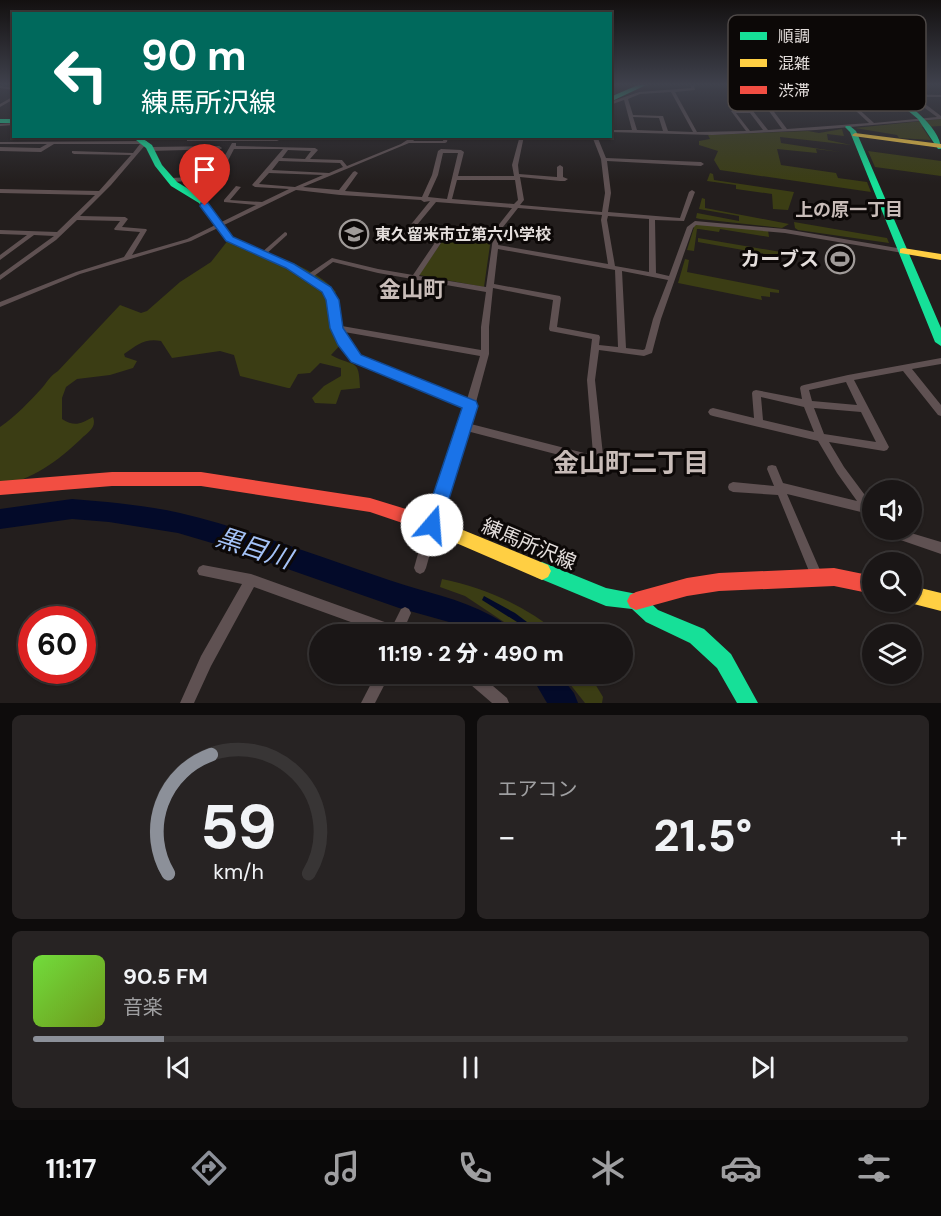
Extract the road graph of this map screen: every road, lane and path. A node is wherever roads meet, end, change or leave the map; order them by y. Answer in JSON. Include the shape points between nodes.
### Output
{"nodes":[{"id":1,"x":631,"y":118,"type":"edge"},
{"id":2,"x":661,"y":118,"type":"edge"},
{"id":3,"x":688,"y":118,"type":"edge"},
{"id":4,"x":738,"y":118,"type":"edge"},
{"id":5,"x":756,"y":118,"type":"edge"},
{"id":6,"x":776,"y":118,"type":"edge"},
{"id":7,"x":866,"y":118,"type":"edge"},
{"id":8,"x":920,"y":118,"type":"junction"},
{"id":9,"x":941,"y":118,"type":"edge"},
{"id":10,"x":873,"y":124,"type":"junction"},
{"id":11,"x":612,"y":131,"type":"edge"},
{"id":12,"x":766,"y":131,"type":"junction"},
{"id":13,"x":786,"y":131,"type":"junction"},
{"id":14,"x":852,"y":131,"type":"junction"},
{"id":15,"x":635,"y":132,"type":"junction"},
{"id":16,"x":749,"y":132,"type":"junction"},
{"id":17,"x":666,"y":133,"type":"junction"},
{"id":18,"x":696,"y":134,"type":"junction"},
{"id":19,"x":210,"y":138,"type":"edge"},
{"id":20,"x":261,"y":138,"type":"edge"},
{"id":21,"x":415,"y":138,"type":"edge"},
{"id":22,"x":446,"y":138,"type":"edge"},
{"id":23,"x":521,"y":138,"type":"edge"},
{"id":24,"x":595,"y":138,"type":"edge"},
{"id":25,"x":189,"y":140,"type":"dead end"},
{"id":26,"x":277,"y":140,"type":"dead end"},
{"id":27,"x":143,"y":141,"type":"edge"},
{"id":28,"x":234,"y":142,"type":"edge"},
{"id":29,"x":410,"y":142,"type":"junction"},
{"id":30,"x":0,"y":143,"type":"edge"},
{"id":31,"x":54,"y":143,"type":"junction"},
{"id":32,"x":96,"y":143,"type":"junction"},
{"id":33,"x":941,"y":146,"type":"edge"},
{"id":34,"x":219,"y":148,"type":"dead end"},
{"id":35,"x":287,"y":148,"type":"junction"},
{"id":36,"x":0,"y":149,"type":"edge"},
{"id":37,"x":74,"y":152,"type":"dead end"},
{"id":38,"x":83,"y":152,"type":"junction"},
{"id":39,"x":133,"y":154,"type":"junction"},
{"id":40,"x":278,"y":159,"type":"junction"},
{"id":41,"x":603,"y":159,"type":"junction"},
{"id":42,"x":306,"y":161,"type":"junction"},
{"id":43,"x":701,"y":164,"type":"dead end"},
{"id":44,"x":560,"y":167,"type":"dead end"},
{"id":45,"x":346,"y":168,"type":"junction"},
{"id":46,"x":268,"y":171,"type":"junction"},
{"id":47,"x":355,"y":173,"type":"dead end"},
{"id":48,"x":332,"y":174,"type":"junction"},
{"id":49,"x":516,"y":177,"type":"junction"},
{"id":50,"x":216,"y":178,"type":"junction"},
{"id":51,"x":455,"y":178,"type":"junction"},
{"id":52,"x":171,"y":180,"type":"junction"},
{"id":53,"x":238,"y":187,"type":"dead end"},
{"id":54,"x":296,"y":188,"type":"junction"},
{"id":55,"x":0,"y":191,"type":"edge"},
{"id":56,"x":692,"y":192,"type":"dead end"},
{"id":57,"x":100,"y":193,"type":"junction"},
{"id":58,"x":340,"y":193,"type":"junction"},
{"id":59,"x":424,"y":200,"type":"junction"},
{"id":60,"x":434,"y":200,"type":"junction"},
{"id":61,"x":202,"y":201,"type":"junction"},
{"id":62,"x":449,"y":201,"type":"junction"},
{"id":63,"x":264,"y":204,"type":"junction"},
{"id":64,"x":517,"y":206,"type":"junction"},
{"id":65,"x":604,"y":214,"type":"junction"},
{"id":66,"x":76,"y":218,"type":"junction"},
{"id":67,"x":652,"y":218,"type":"junction"},
{"id":68,"x":219,"y":227,"type":"junction"},
{"id":69,"x":0,"y":232,"type":"edge"},
{"id":70,"x":33,"y":233,"type":"junction"},
{"id":71,"x":58,"y":234,"type":"junction"},
{"id":72,"x":285,"y":234,"type":"dead end"},
{"id":73,"x":495,"y":246,"type":"junction"},
{"id":74,"x":903,"y":251,"type":"junction"},
{"id":75,"x":263,"y":254,"type":"junction"},
{"id":76,"x":127,"y":257,"type":"junction"},
{"id":77,"x":941,"y":257,"type":"edge"},
{"id":78,"x":0,"y":258,"type":"edge"},
{"id":79,"x":615,"y":267,"type":"junction"},
{"id":80,"x":4,"y":273,"type":"edge"},
{"id":81,"x":652,"y":274,"type":"junction"},
{"id":82,"x":415,"y":277,"type":"junction"},
{"id":83,"x":0,"y":278,"type":"edge"},
{"id":84,"x":308,"y":278,"type":"junction"},
{"id":85,"x":671,"y":278,"type":"junction"},
{"id":86,"x":489,"y":287,"type":"junction"},
{"id":87,"x":0,"y":305,"type":"edge"},
{"id":88,"x":336,"y":328,"type":"junction"},
{"id":89,"x":940,"y":339,"type":"edge"},
{"id":90,"x":596,"y":347,"type":"junction"},
{"id":91,"x":622,"y":350,"type":"junction"},
{"id":92,"x":485,"y":354,"type":"junction"},
{"id":93,"x":941,"y":361,"type":"edge"},
{"id":94,"x":905,"y":367,"type":"junction"},
{"id":95,"x":848,"y":378,"type":"junction"},
{"id":96,"x":807,"y":404,"type":"junction"},
{"id":97,"x":470,"y":406,"type":"junction"},
{"id":98,"x":865,"y":409,"type":"junction"},
{"id":99,"x":712,"y":412,"type":"dead end"},
{"id":100,"x":941,"y":412,"type":"edge"},
{"id":101,"x":759,"y":423,"type":"junction"},
{"id":102,"x":463,"y":426,"type":"junction"},
{"id":103,"x":820,"y":437,"type":"junction"},
{"id":104,"x":772,"y":469,"type":"dead end"},
{"id":105,"x":733,"y":487,"type":"dead end"},
{"id":106,"x":0,"y":488,"type":"edge"},
{"id":107,"x":781,"y":489,"type":"junction"},
{"id":108,"x":862,"y":501,"type":"edge"},
{"id":109,"x":862,"y":510,"type":"edge"},
{"id":110,"x":432,"y":525,"type":"junction"},
{"id":111,"x":917,"y":540,"type":"edge"},
{"id":112,"x":941,"y":548,"type":"edge"},
{"id":113,"x":420,"y":568,"type":"dead end"},
{"id":114,"x":203,"y":571,"type":"dead end"},
{"id":115,"x":817,"y":577,"type":"junction"},
{"id":116,"x":251,"y":580,"type":"junction"},
{"id":117,"x":862,"y":582,"type":"edge"},
{"id":118,"x":922,"y":597,"type":"edge"},
{"id":119,"x":636,"y":601,"type":"junction"},
{"id":120,"x":941,"y":602,"type":"edge"},
{"id":121,"x":405,"y":613,"type":"dead end"},
{"id":122,"x":370,"y":624,"type":"edge"},
{"id":123,"x":401,"y":624,"type":"edge"},
{"id":124,"x":378,"y":684,"type":"edge"},
{"id":125,"x":480,"y":684,"type":"edge"},
{"id":126,"x":187,"y":703,"type":"edge"},
{"id":127,"x":368,"y":703,"type":"edge"},
{"id":128,"x":502,"y":703,"type":"edge"},
{"id":129,"x":748,"y":703,"type":"edge"}],
"edges":[{"from":1,"to":15,"type":"street"},
{"from":2,"to":17,"type":"street"},
{"from":3,"to":18,"type":"street"},
{"from":4,"to":16,"type":"street"},
{"from":5,"to":12,"type":"street"},
{"from":6,"to":13,"type":"street"},
{"from":7,"to":10,"type":"street"},
{"from":8,"to":9,"type":"street"},
{"from":8,"to":10,"type":"street"},
{"from":8,"to":33,"type":"street"},
{"from":10,"to":14,"type":"street"},
{"from":11,"to":15,"type":"street"},
{"from":12,"to":13,"type":"street"},
{"from":12,"to":16,"type":"street"},
{"from":13,"to":14,"type":"street"},
{"from":14,"to":33,"type":"street"},
{"from":14,"to":74,"type":"street"},
{"from":15,"to":17,"type":"street"},
{"from":16,"to":18,"type":"street"},
{"from":17,"to":18,"type":"street"},
{"from":19,"to":25,"type":"street"},
{"from":19,"to":28,"type":"street"},
{"from":20,"to":26,"type":"street"},
{"from":20,"to":28,"type":"street"},
{"from":21,"to":29,"type":"street"},
{"from":22,"to":29,"type":"street","via":[[445,142]]},
{"from":23,"to":49,"type":"street"},
{"from":24,"to":41,"type":"street"},
{"from":27,"to":32,"type":"street"},
{"from":27,"to":34,"type":"street"},
{"from":27,"to":39,"type":"street"},
{"from":27,"to":52,"type":"street"},
{"from":28,"to":35,"type":"street"},
{"from":28,"to":50,"type":"street"},
{"from":29,"to":45,"type":"street"},
{"from":30,"to":31,"type":"street"},
{"from":31,"to":32,"type":"street"},
{"from":31,"to":36,"type":"street","via":[[41,150]]},
{"from":32,"to":38,"type":"street"},
{"from":35,"to":40,"type":"street"},
{"from":35,"to":42,"type":"street","via":[[315,150]]},
{"from":37,"to":38,"type":"street"},
{"from":38,"to":39,"type":"street"},
{"from":39,"to":57,"type":"street"},
{"from":40,"to":42,"type":"street"},
{"from":40,"to":46,"type":"street"},
{"from":41,"to":43,"type":"street"},
{"from":41,"to":65,"type":"street","via":[[608,193]]},
{"from":42,"to":45,"type":"street","via":[[342,162]]},
{"from":44,"to":49,"type":"street","via":[[562,179]]},
{"from":45,"to":48,"type":"street"},
{"from":46,"to":48,"type":"street"},
{"from":46,"to":54,"type":"street","via":[[255,185]]},
{"from":47,"to":58,"type":"street"},
{"from":48,"to":54,"type":"street"},
{"from":49,"to":51,"type":"street"},
{"from":49,"to":64,"type":"street","via":[[521,192]]},
{"from":50,"to":52,"type":"street"},
{"from":50,"to":61,"type":"street"},
{"from":51,"to":59,"type":"street","via":[[461,152],[441,151]]},
{"from":51,"to":62,"type":"street"},
{"from":52,"to":61,"type":"street"},
{"from":53,"to":63,"type":"street","via":[[226,201]]},
{"from":54,"to":58,"type":"street"},
{"from":54,"to":63,"type":"street"},
{"from":55,"to":57,"type":"street"},
{"from":56,"to":67,"type":"street","via":[[682,220]]},
{"from":57,"to":66,"type":"street"},
{"from":58,"to":59,"type":"street"},
{"from":59,"to":60,"type":"street"},
{"from":60,"to":62,"type":"street"},
{"from":60,"to":82,"type":"street","via":[[403,238],[438,243]]},
{"from":61,"to":68,"type":"street"},
{"from":62,"to":64,"type":"street"},
{"from":63,"to":68,"type":"street"},
{"from":64,"to":65,"type":"street"},
{"from":64,"to":73,"type":"street","via":[[500,227]]},
{"from":65,"to":67,"type":"street"},
{"from":65,"to":79,"type":"street"},
{"from":66,"to":71,"type":"street"},
{"from":66,"to":76,"type":"street","via":[[125,219],[117,229],[144,230]]},
{"from":67,"to":81,"type":"street"},
{"from":68,"to":75,"type":"street","via":[[229,239]]},
{"from":68,"to":76,"type":"street","via":[[189,240]]},
{"from":69,"to":70,"type":"street"},
{"from":70,"to":71,"type":"street"},
{"from":70,"to":78,"type":"street"},
{"from":71,"to":80,"type":"street"},
{"from":72,"to":75,"type":"street"},
{"from":73,"to":79,"type":"street"},
{"from":73,"to":86,"type":"street"},
{"from":74,"to":77,"type":"street"},
{"from":74,"to":85,"type":"street","via":[[785,231],[701,222],[690,226]]},
{"from":74,"to":89,"type":"street"},
{"from":75,"to":84,"type":"street"},
{"from":76,"to":87,"type":"street"},
{"from":79,"to":81,"type":"street"},
{"from":79,"to":91,"type":"street"},
{"from":80,"to":83,"type":"street"},
{"from":81,"to":85,"type":"street"},
{"from":82,"to":84,"type":"street","via":[[332,260]]},
{"from":82,"to":86,"type":"street"},
{"from":84,"to":88,"type":"street","via":[[331,294]]},
{"from":85,"to":91,"type":"street","via":[[649,351]]},
{"from":86,"to":90,"type":"street","via":[[557,298],[553,329],[596,337]]},
{"from":86,"to":92,"type":"street"},
{"from":88,"to":92,"type":"street"},
{"from":88,"to":97,"type":"street","via":[[356,358]]},
{"from":90,"to":91,"type":"street"},
{"from":90,"to":102,"type":"street","via":[[591,380],[598,455],[594,460]]},
{"from":92,"to":97,"type":"street"},
{"from":93,"to":94,"type":"street"},
{"from":94,"to":95,"type":"street"},
{"from":94,"to":100,"type":"street"},
{"from":95,"to":96,"type":"street","via":[[804,387]]},
{"from":95,"to":98,"type":"street"},
{"from":96,"to":98,"type":"street"},
{"from":96,"to":101,"type":"street","via":[[756,393]]},
{"from":96,"to":103,"type":"street"},
{"from":97,"to":102,"type":"street"},
{"from":98,"to":103,"type":"street","via":[[884,447]]},
{"from":99,"to":101,"type":"street"},
{"from":101,"to":103,"type":"street"},
{"from":102,"to":110,"type":"street"},
{"from":103,"to":108,"type":"street"},
{"from":104,"to":107,"type":"street"},
{"from":105,"to":107,"type":"street"},
{"from":106,"to":110,"type":"street","name":"練馬所沢線","via":[[112,479],[201,479],[370,505]]},
{"from":107,"to":109,"type":"street"},
{"from":107,"to":115,"type":"street"},
{"from":110,"to":113,"type":"street"},
{"from":110,"to":119,"type":"street","name":"練馬所沢線","via":[[606,597]]},
{"from":111,"to":112,"type":"street"},
{"from":114,"to":116,"type":"street"},
{"from":115,"to":117,"type":"street"},
{"from":115,"to":119,"type":"street","via":[[703,584]]},
{"from":116,"to":122,"type":"street"},
{"from":116,"to":126,"type":"street"},
{"from":118,"to":120,"type":"street"},
{"from":119,"to":129,"type":"street","via":[[651,617],[687,631],[712,648],[733,673]]},
{"from":121,"to":123,"type":"street"},
{"from":124,"to":127,"type":"street"},
{"from":125,"to":128,"type":"street"}]}
